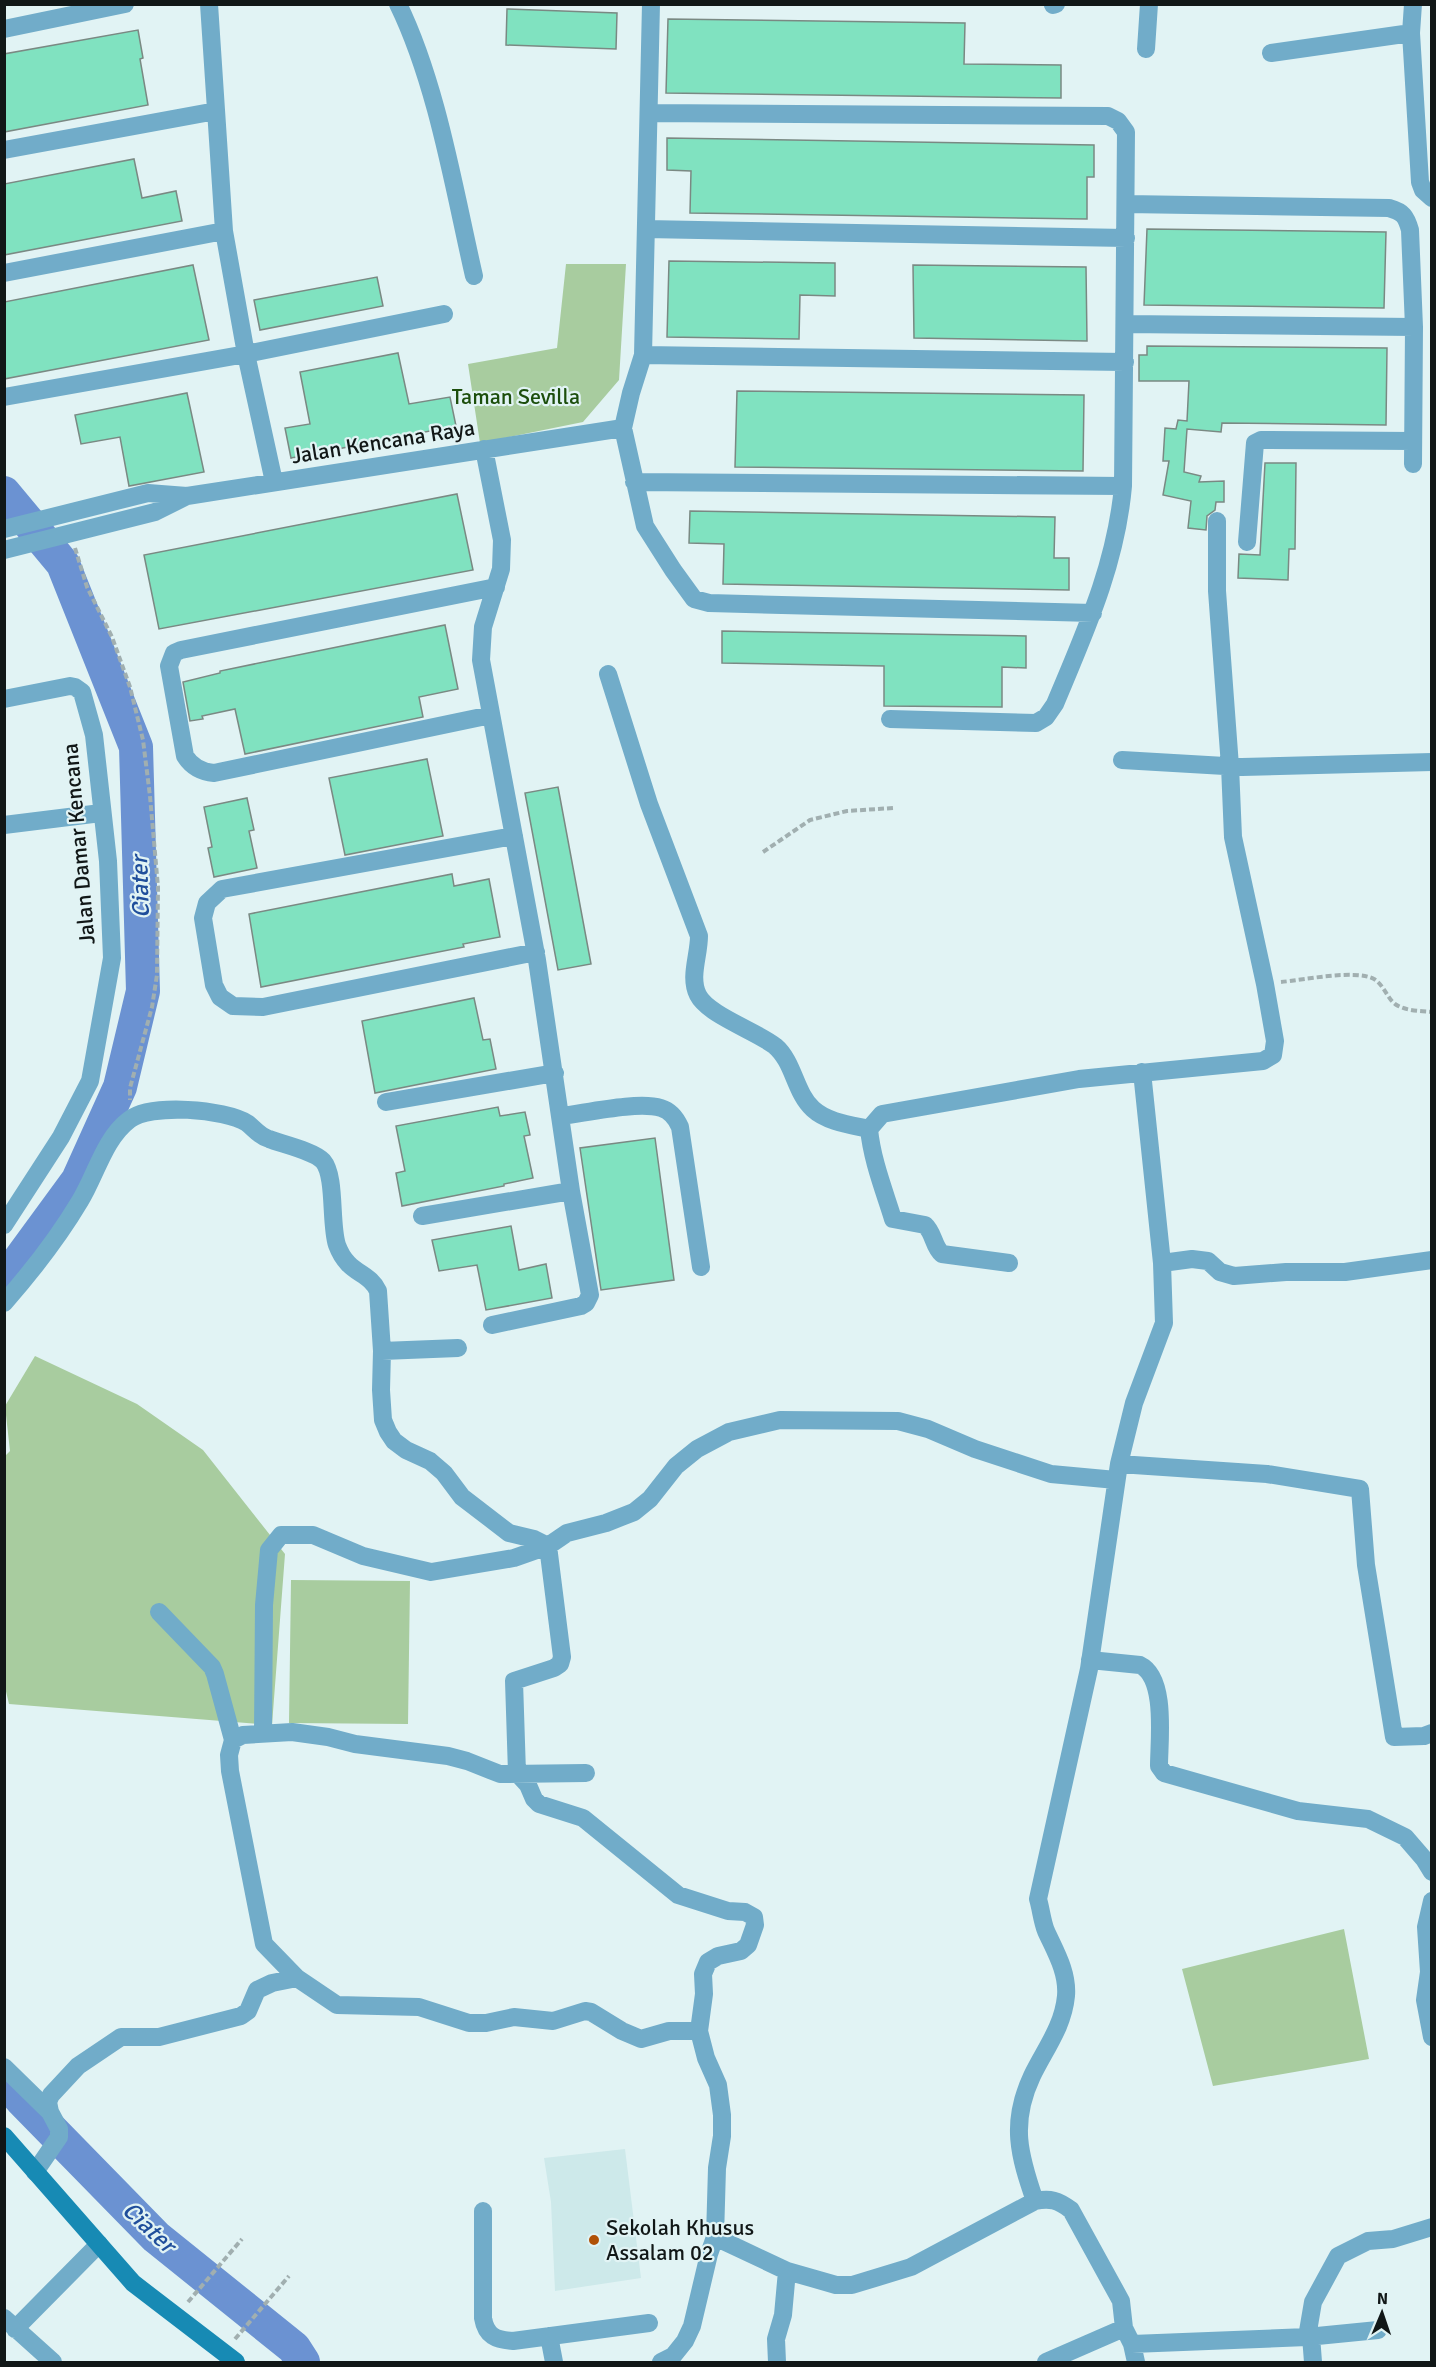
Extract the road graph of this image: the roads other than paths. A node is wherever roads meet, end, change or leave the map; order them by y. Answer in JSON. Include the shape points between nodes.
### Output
{"nodes":[{"id":1,"x":125,"y":4,"type":"edge"},
{"id":2,"x":209,"y":4,"type":"edge"},
{"id":3,"x":398,"y":4,"type":"edge"},
{"id":4,"x":651,"y":4,"type":"edge"},
{"id":5,"x":1149,"y":4,"type":"edge"},
{"id":6,"x":1413,"y":4,"type":"edge"},
{"id":7,"x":4,"y":29,"type":"edge"},
{"id":8,"x":1411,"y":33,"type":"junction"},
{"id":9,"x":1146,"y":49,"type":"dead end"},
{"id":10,"x":1270,"y":53,"type":"dead end"},
{"id":11,"x":216,"y":111,"type":"junction"},
{"id":12,"x":649,"y":113,"type":"junction"},
{"id":13,"x":4,"y":150,"type":"edge"},
{"id":14,"x":1431,"y":198,"type":"edge"},
{"id":15,"x":1126,"y":204,"type":"junction"},
{"id":16,"x":646,"y":229,"type":"junction"},
{"id":17,"x":224,"y":231,"type":"junction"},
{"id":18,"x":1126,"y":238,"type":"junction"},
{"id":19,"x":4,"y":273,"type":"edge"},
{"id":20,"x":474,"y":276,"type":"dead end"},
{"id":21,"x":444,"y":314,"type":"dead end"},
{"id":22,"x":1125,"y":324,"type":"junction"},
{"id":23,"x":1414,"y":327,"type":"junction"},
{"id":24,"x":246,"y":354,"type":"junction"},
{"id":25,"x":643,"y":355,"type":"junction"},
{"id":26,"x":1125,"y":362,"type":"junction"},
{"id":27,"x":4,"y":397,"type":"edge"},
{"id":28,"x":623,"y":428,"type":"junction"},
{"id":29,"x":1413,"y":441,"type":"junction"},
{"id":30,"x":484,"y":449,"type":"junction"},
{"id":31,"x":1413,"y":464,"type":"dead end"},
{"id":32,"x":634,"y":482,"type":"junction"},
{"id":33,"x":274,"y":483,"type":"junction"},
{"id":34,"x":1123,"y":486,"type":"junction"},
{"id":35,"x":187,"y":496,"type":"junction"},
{"id":36,"x":1217,"y":521,"type":"dead end"},
{"id":37,"x":5,"y":529,"type":"edge"},
{"id":38,"x":1247,"y":542,"type":"dead end"},
{"id":39,"x":8,"y":549,"type":"edge"},
{"id":40,"x":496,"y":587,"type":"junction"},
{"id":41,"x":1093,"y":613,"type":"junction"},
{"id":42,"x":608,"y":674,"type":"dead end"},
{"id":43,"x":4,"y":699,"type":"edge"},
{"id":44,"x":491,"y":715,"type":"junction"},
{"id":45,"x":890,"y":719,"type":"dead end"},
{"id":46,"x":1122,"y":760,"type":"dead end"},
{"id":47,"x":1431,"y":762,"type":"edge"},
{"id":48,"x":1230,"y":766,"type":"junction"},
{"id":49,"x":101,"y":813,"type":"junction"},
{"id":50,"x":4,"y":825,"type":"edge"},
{"id":51,"x":514,"y":836,"type":"junction"},
{"id":52,"x":536,"y":952,"type":"junction"},
{"id":53,"x":1142,"y":1072,"type":"junction"},
{"id":54,"x":555,"y":1073,"type":"junction"},
{"id":55,"x":386,"y":1102,"type":"dead end"},
{"id":56,"x":561,"y":1116,"type":"junction"},
{"id":57,"x":869,"y":1129,"type":"junction"},
{"id":58,"x":571,"y":1191,"type":"junction"},
{"id":59,"x":422,"y":1216,"type":"dead end"},
{"id":60,"x":4,"y":1225,"type":"edge"},
{"id":61,"x":1431,"y":1260,"type":"edge"},
{"id":62,"x":1009,"y":1263,"type":"dead end"},
{"id":63,"x":1162,"y":1263,"type":"junction"},
{"id":64,"x":701,"y":1267,"type":"dead end"},
{"id":65,"x":4,"y":1303,"type":"edge"},
{"id":66,"x":492,"y":1325,"type":"dead end"},
{"id":67,"x":458,"y":1348,"type":"dead end"},
{"id":68,"x":382,"y":1351,"type":"junction"},
{"id":69,"x":1118,"y":1472,"type":"junction"},
{"id":70,"x":548,"y":1546,"type":"junction"},
{"id":71,"x":159,"y":1612,"type":"dead end"},
{"id":72,"x":1090,"y":1660,"type":"junction"},
{"id":73,"x":263,"y":1732,"type":"junction"},
{"id":74,"x":1431,"y":1733,"type":"edge"},
{"id":75,"x":233,"y":1740,"type":"junction"},
{"id":76,"x":518,"y":1773,"type":"junction"},
{"id":77,"x":586,"y":1773,"type":"dead end"},
{"id":78,"x":1431,"y":1872,"type":"edge"},
{"id":79,"x":1431,"y":1901,"type":"edge"},
{"id":80,"x":297,"y":1978,"type":"junction"},
{"id":81,"x":699,"y":2031,"type":"junction"},
{"id":82,"x":1431,"y":2037,"type":"edge"},
{"id":83,"x":4,"y":2067,"type":"edge"},
{"id":84,"x":50,"y":2112,"type":"junction"},
{"id":85,"x":4,"y":2136,"type":"edge"},
{"id":86,"x":38,"y":2168,"type":"junction"},
{"id":87,"x":1035,"y":2201,"type":"junction"},
{"id":88,"x":483,"y":2211,"type":"dead end"},
{"id":89,"x":1431,"y":2227,"type":"edge"},
{"id":90,"x":715,"y":2237,"type":"junction"},
{"id":91,"x":99,"y":2244,"type":"junction"},
{"id":92,"x":787,"y":2271,"type":"junction"},
{"id":93,"x":650,"y":2323,"type":"dead end"},
{"id":94,"x":10,"y":2324,"type":"edge"},
{"id":95,"x":1378,"y":2330,"type":"dead end"},
{"id":96,"x":549,"y":2336,"type":"junction"},
{"id":97,"x":1128,"y":2336,"type":"junction"},
{"id":98,"x":1309,"y":2337,"type":"junction"},
{"id":99,"x":46,"y":2360,"type":"edge"},
{"id":100,"x":236,"y":2362,"type":"edge"},
{"id":101,"x":554,"y":2362,"type":"edge"},
{"id":102,"x":661,"y":2362,"type":"edge"},
{"id":103,"x":777,"y":2362,"type":"edge"},
{"id":104,"x":1046,"y":2362,"type":"edge"},
{"id":105,"x":1136,"y":2362,"type":"edge"},
{"id":106,"x":1313,"y":2362,"type":"edge"}],
"edges":[{"from":1,"to":7,"type":"street"},
{"from":2,"to":11,"type":"street"},
{"from":3,"to":20,"type":"street","via":[[413,35],[442,137]]},
{"from":4,"to":12,"type":"street"},
{"from":5,"to":9,"type":"street"},
{"from":6,"to":8,"type":"street"},
{"from":8,"to":10,"type":"street"},
{"from":8,"to":14,"type":"street","via":[[1420,182]]},
{"from":11,"to":13,"type":"street"},
{"from":11,"to":17,"type":"street"},
{"from":12,"to":15,"type":"street","via":[[1114,117],[1127,138]]},
{"from":12,"to":16,"type":"street"},
{"from":15,"to":18,"type":"street"},
{"from":15,"to":23,"type":"street","via":[[1401,211],[1410,230]]},
{"from":16,"to":18,"type":"street"},
{"from":16,"to":25,"type":"street"},
{"from":17,"to":19,"type":"street"},
{"from":17,"to":24,"type":"street"},
{"from":18,"to":22,"type":"street"},
{"from":21,"to":24,"type":"street"},
{"from":22,"to":23,"type":"street"},
{"from":22,"to":26,"type":"street"},
{"from":23,"to":29,"type":"street"},
{"from":24,"to":27,"type":"street"},
{"from":24,"to":33,"type":"street"},
{"from":25,"to":26,"type":"street"},
{"from":25,"to":28,"type":"street"},
{"from":26,"to":34,"type":"street"},
{"from":28,"to":30,"type":"street","name":"Jalan Kencana Raya"},
{"from":28,"to":32,"type":"street"},
{"from":29,"to":31,"type":"street"},
{"from":29,"to":38,"type":"street","via":[[1255,443]]},
{"from":30,"to":33,"type":"street","name":"Jalan Kencana Raya"},
{"from":30,"to":40,"type":"street","via":[[502,540]]},
{"from":32,"to":34,"type":"street"},
{"from":32,"to":41,"type":"street","via":[[645,526],[697,601]]},
{"from":33,"to":35,"type":"street","name":"Jalan Kencana Raya"},
{"from":34,"to":41,"type":"street","via":[[1110,561]]},
{"from":35,"to":37,"type":"street","name":"Jalan Kencana Raya","via":[[148,493]]},
{"from":35,"to":39,"type":"street","name":"Jalan Kencana Raya","via":[[155,512]]},
{"from":36,"to":48,"type":"street"},
{"from":40,"to":44,"type":"street","via":[[483,627],[480,660]]},
{"from":40,"to":44,"type":"street","via":[[181,650],[174,653],[169,666],[184,756],[189,763],[214,774]]},
{"from":41,"to":45,"type":"street","via":[[1055,704],[1036,723]]},
{"from":42,"to":57,"type":"street","via":[[649,804],[699,936],[694,976],[699,998],[709,1008],[776,1047],[811,1108],[832,1120]]},
{"from":43,"to":49,"type":"street","name":"Jalan Damar Kencana","via":[[64,687],[82,692],[94,735]]},
{"from":44,"to":51,"type":"street"},
{"from":46,"to":48,"type":"street"},
{"from":47,"to":48,"type":"street"},
{"from":48,"to":53,"type":"street","via":[[1233,837],[1265,984],[1275,1041],[1273,1055],[1263,1061]]},
{"from":49,"to":50,"type":"street"},
{"from":49,"to":60,"type":"street","name":"Jalan Damar Kencana","via":[[108,861],[112,958],[90,1081],[61,1137]]},
{"from":51,"to":52,"type":"street"},
{"from":51,"to":52,"type":"street","via":[[222,889],[207,903],[203,918],[214,986],[220,997],[233,1006],[263,1006]]},
{"from":52,"to":54,"type":"street"},
{"from":53,"to":57,"type":"street","via":[[1079,1079],[882,1114]]},
{"from":53,"to":63,"type":"street"},
{"from":54,"to":55,"type":"street"},
{"from":54,"to":56,"type":"street"},
{"from":56,"to":58,"type":"street"},
{"from":56,"to":64,"type":"street","via":[[647,1106],[663,1108],[675,1117],[680,1127]]},
{"from":57,"to":62,"type":"street","via":[[893,1219],[925,1225],[942,1254]]},
{"from":58,"to":59,"type":"street"},
{"from":58,"to":66,"type":"street","via":[[590,1296],[586,1303]]},
{"from":61,"to":63,"type":"street","via":[[1345,1272],[1234,1276],[1220,1272],[1208,1261]]},
{"from":63,"to":69,"type":"street","via":[[1164,1323],[1134,1403]]},
{"from":65,"to":68,"type":"street","via":[[56,1241],[113,1137],[129,1119],[155,1110],[226,1115],[247,1123],[262,1137],[324,1161],[331,1184],[337,1244],[346,1263],[374,1282],[378,1291]]},
{"from":67,"to":68,"type":"street"},
{"from":68,"to":70,"type":"street","via":[[383,1420],[394,1441],[430,1461],[462,1497],[509,1533]]},
{"from":69,"to":70,"type":"street","via":[[1051,1474],[898,1421],[780,1420],[729,1432],[705,1445],[676,1466],[650,1499],[634,1512],[562,1535]]},
{"from":69,"to":72,"type":"street"},
{"from":69,"to":74,"type":"street","via":[[1267,1474],[1360,1489],[1366,1565],[1394,1737]]},
{"from":70,"to":73,"type":"street","via":[[514,1558],[431,1572],[363,1556],[313,1536],[281,1535],[269,1550],[264,1605]]},
{"from":70,"to":76,"type":"street","via":[[562,1657],[554,1668],[514,1681]]},
{"from":71,"to":75,"type":"street","via":[[212,1667]]},
{"from":72,"to":78,"type":"street","via":[[1140,1665],[1152,1677],[1159,1701],[1159,1766],[1164,1773],[1298,1811],[1368,1819],[1405,1837]]},
{"from":72,"to":87,"type":"street","via":[[1038,1899],[1045,1929],[1061,1961],[1066,1995],[1058,2029],[1032,2077],[1020,2113],[1017,2133],[1021,2162]]},
{"from":73,"to":75,"type":"street"},
{"from":73,"to":76,"type":"street","via":[[304,1734],[448,1756],[500,1774]]},
{"from":75,"to":80,"type":"street","via":[[230,1771],[264,1944]]},
{"from":76,"to":77,"type":"street"},
{"from":76,"to":81,"type":"street","via":[[539,1804],[583,1818],[678,1896],[754,1917],[748,1946],[708,1962]]},
{"from":79,"to":82,"type":"street","via":[[1426,1927],[1429,1972],[1425,2000]]},
{"from":80,"to":81,"type":"street","via":[[337,2005],[419,2007],[469,2023],[514,2018],[553,2021],[585,2011],[641,2039],[669,2031]]},
{"from":80,"to":84,"type":"street","via":[[257,1990],[248,2011],[236,2018],[159,2037],[121,2037],[78,2066],[51,2095]]},
{"from":81,"to":90,"type":"street","via":[[719,2092],[722,2115]]},
{"from":83,"to":84,"type":"street"},
{"from":84,"to":86,"type":"street","via":[[59,2137]]},
{"from":85,"to":86,"type":"street"},
{"from":86,"to":91,"type":"street"},
{"from":87,"to":92,"type":"street","via":[[911,2267],[852,2285],[836,2285]]},
{"from":87,"to":97,"type":"street","via":[[1060,2201],[1071,2210],[1121,2301]]},
{"from":88,"to":96,"type":"street","via":[[485,2328],[500,2340]]},
{"from":89,"to":98,"type":"street","via":[[1393,2239],[1368,2241],[1338,2256],[1313,2302]]},
{"from":90,"to":92,"type":"street"},
{"from":90,"to":102,"type":"street","via":[[692,2326],[673,2356]]},
{"from":91,"to":94,"type":"street"},
{"from":91,"to":100,"type":"street","via":[[134,2283]]},
{"from":92,"to":103,"type":"street","via":[[776,2339]]},
{"from":93,"to":96,"type":"street"},
{"from":94,"to":99,"type":"street"},
{"from":95,"to":98,"type":"street"},
{"from":96,"to":101,"type":"street"},
{"from":97,"to":98,"type":"street"},
{"from":97,"to":104,"type":"street"},
{"from":97,"to":105,"type":"street"},
{"from":98,"to":106,"type":"street"}]}
